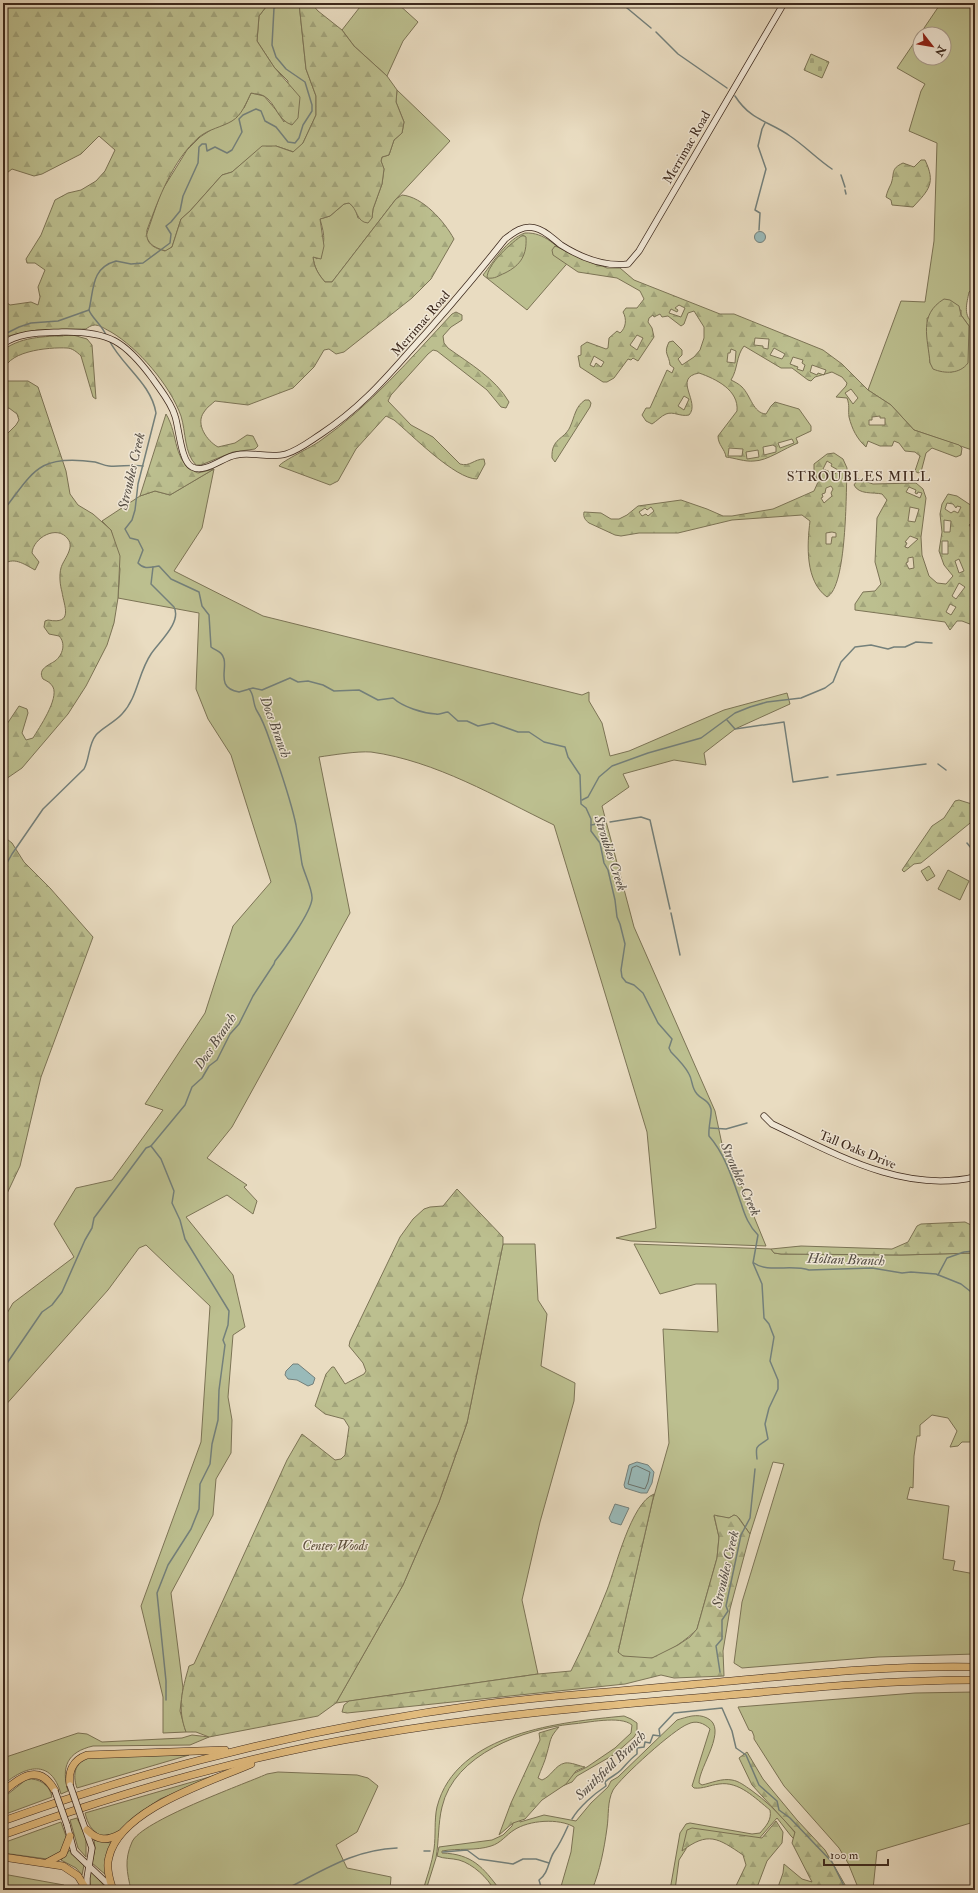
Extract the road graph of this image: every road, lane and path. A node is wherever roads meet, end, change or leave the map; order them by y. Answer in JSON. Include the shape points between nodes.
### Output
{"nodes":[{"id":1,"x":784,"y":3,"type":"edge"},
{"id":2,"x":3,"y":344,"type":"edge"},
{"id":3,"x":764,"y":1116,"type":"dead end"},
{"id":4,"x":975,"y":1177,"type":"edge"},
{"id":5,"x":975,"y":1666,"type":"edge"},
{"id":6,"x":975,"y":1680,"type":"edge"},
{"id":7,"x":235,"y":1751,"type":"junction"},
{"id":8,"x":273,"y":1755,"type":"junction"},
{"id":9,"x":70,"y":1785,"type":"joint"},
{"id":10,"x":55,"y":1791,"type":"joint"},
{"id":11,"x":3,"y":1792,"type":"edge"},
{"id":12,"x":3,"y":1822,"type":"edge"},
{"id":13,"x":87,"y":1830,"type":"junction"},
{"id":14,"x":122,"y":1834,"type":"junction"},
{"id":15,"x":3,"y":1835,"type":"edge"},
{"id":16,"x":70,"y":1836,"type":"junction"},
{"id":17,"x":3,"y":1857,"type":"edge"},
{"id":18,"x":46,"y":1863,"type":"junction"},
{"id":19,"x":88,"y":1866,"type":"junction"},
{"id":20,"x":112,"y":1889,"type":"edge"},
{"id":21,"x":87,"y":1890,"type":"edge"}],
"edges":[{"from":1,"to":2,"type":"street","name":"Merrimac Road","via":[[639,251],[628,264],[605,263],[580,255],[536,228],[515,231],[505,239],[420,341],[359,406],[296,450],[275,456],[238,454],[225,457],[207,467],[192,467],[185,459],[175,417],[167,399],[139,360],[122,344],[104,336],[74,332],[43,333],[10,339]]},
{"from":3,"to":4,"type":"street","name":"Tall Oaks Drive","via":[[776,1126],[888,1174],[930,1181]]},
{"from":5,"to":7,"type":"highway","via":[[792,1676],[500,1702],[403,1716]]},
{"from":6,"to":8,"type":"highway","via":[[869,1684],[593,1706],[424,1726]]},
{"from":7,"to":9,"type":"highway","via":[[87,1755],[78,1759],[71,1768]]},
{"from":7,"to":12,"type":"highway","via":[[130,1779]]},
{"from":8,"to":14,"type":"highway","via":[[163,1802]]},
{"from":8,"to":15,"type":"highway","via":[[129,1793]]},
{"from":9,"to":13,"type":"street","bridge":true},
{"from":10,"to":11,"type":"highway","via":[[45,1778],[30,1774],[19,1778]]},
{"from":10,"to":16,"type":"street","bridge":true},
{"from":13,"to":14,"type":"highway","via":[[96,1838],[104,1840]]},
{"from":13,"to":19,"type":"street","via":[[92,1848]]},
{"from":14,"to":20,"type":"highway","via":[[113,1846],[109,1858],[108,1870]]},
{"from":16,"to":18,"type":"highway","via":[[63,1854]]},
{"from":16,"to":19,"type":"street","via":[[74,1852]]},
{"from":17,"to":18,"type":"highway"},
{"from":18,"to":21,"type":"highway","via":[[58,1864],[68,1869],[78,1876]]},
{"from":19,"to":20,"type":"street"},
{"from":19,"to":21,"type":"street"}]}
